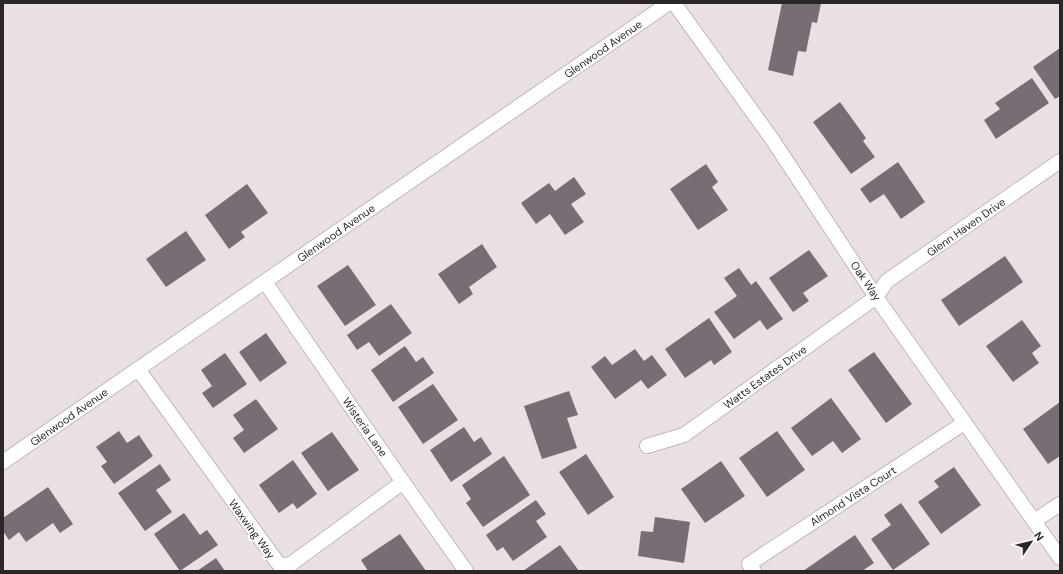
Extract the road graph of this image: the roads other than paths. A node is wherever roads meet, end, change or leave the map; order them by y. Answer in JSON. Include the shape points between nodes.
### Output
{"nodes":[{"id":1,"x":668,"y":3,"type":"edge"},
{"id":2,"x":674,"y":3,"type":"edge"},
{"id":3,"x":1060,"y":161,"type":"edge"},
{"id":4,"x":265,"y":282,"type":"junction"},
{"id":5,"x":876,"y":297,"type":"junction"},
{"id":6,"x":138,"y":369,"type":"junction"},
{"id":7,"x":964,"y":422,"type":"junction"},
{"id":8,"x":647,"y":446,"type":"dead end"},
{"id":9,"x":3,"y":462,"type":"edge"},
{"id":10,"x":403,"y":482,"type":"junction"},
{"id":11,"x":1060,"y":504,"type":"edge"},
{"id":12,"x":1034,"y":521,"type":"junction"},
{"id":13,"x":1060,"y":558,"type":"edge"},
{"id":14,"x":466,"y":571,"type":"edge"},
{"id":15,"x":754,"y":571,"type":"edge"}],
"edges":[{"from":1,"to":4,"type":"street","name":"Glenwood Avenue"},
{"from":2,"to":5,"type":"street","name":"Oak Way","via":[[772,139]]},
{"from":3,"to":5,"type":"street","name":"Glenn Haven Drive","via":[[887,281]]},
{"from":4,"to":6,"type":"street","name":"Glenwood Avenue"},
{"from":4,"to":10,"type":"street","name":"Wisteria Lane"},
{"from":5,"to":7,"type":"street","name":"Oak Way"},
{"from":5,"to":8,"type":"street","name":"Watts Estates Drive","via":[[684,435]]},
{"from":6,"to":9,"type":"street","name":"Glenwood Avenue"},
{"from":6,"to":10,"type":"street","name":"Waxwing Way","via":[[280,566],[291,564]]},
{"from":7,"to":12,"type":"street","name":"Oak Way"},
{"from":7,"to":15,"type":"street","name":"Almond Vista Court","via":[[750,564]]},
{"from":10,"to":14,"type":"street","name":"Wisteria Lane"},
{"from":11,"to":12,"type":"street"},
{"from":12,"to":13,"type":"street","name":"Oak Way"}]}
